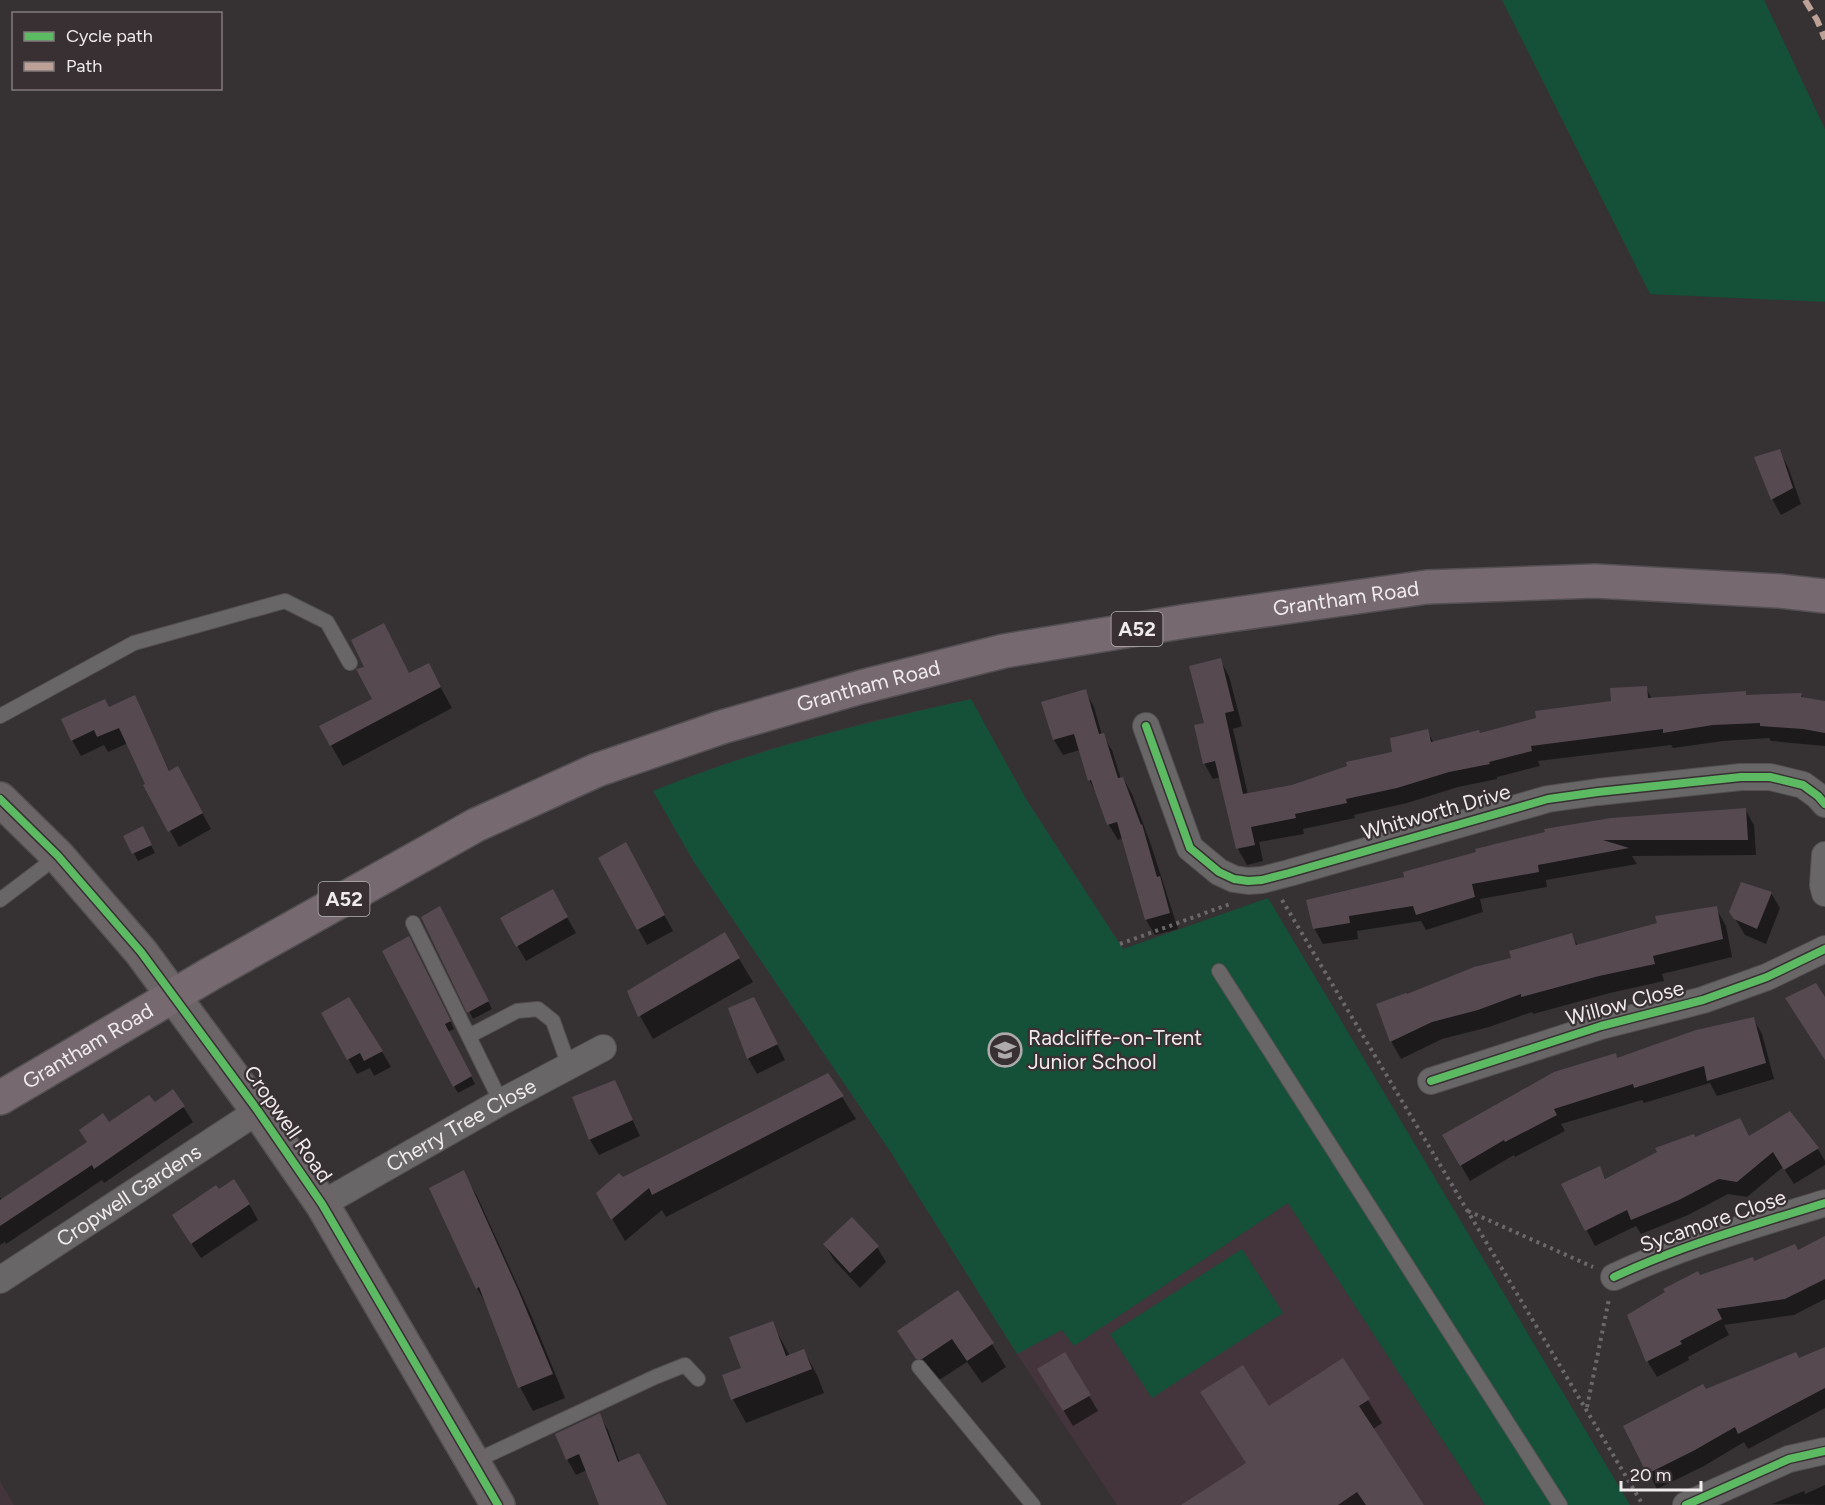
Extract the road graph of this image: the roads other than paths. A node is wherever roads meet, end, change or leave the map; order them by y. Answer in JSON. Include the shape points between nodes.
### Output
{"nodes":[{"id":1,"x":1825,"y":596,"type":"edge"},
{"id":2,"x":350,"y":663,"type":"dead end"},
{"id":3,"x":0,"y":716,"type":"edge"},
{"id":4,"x":1146,"y":726,"type":"dead end"},
{"id":5,"x":0,"y":799,"type":"edge"},
{"id":6,"x":1825,"y":804,"type":"edge"},
{"id":7,"x":1825,"y":855,"type":"edge"},
{"id":8,"x":58,"y":856,"type":"junction"},
{"id":9,"x":1825,"y":893,"type":"edge"},
{"id":10,"x":0,"y":900,"type":"edge"},
{"id":11,"x":413,"y":923,"type":"dead end"},
{"id":12,"x":1825,"y":949,"type":"edge"},
{"id":13,"x":1220,"y":972,"type":"dead end"},
{"id":14,"x":174,"y":995,"type":"junction"},
{"id":15,"x":469,"y":1036,"type":"junction"},
{"id":16,"x":603,"y":1048,"type":"dead end"},
{"id":17,"x":569,"y":1066,"type":"junction"},
{"id":18,"x":1431,"y":1081,"type":"dead end"},
{"id":19,"x":0,"y":1098,"type":"edge"},
{"id":20,"x":501,"y":1102,"type":"junction"},
{"id":21,"x":258,"y":1111,"type":"junction"},
{"id":22,"x":1825,"y":1203,"type":"edge"},
{"id":23,"x":322,"y":1204,"type":"junction"},
{"id":24,"x":1614,"y":1277,"type":"road end"},
{"id":25,"x":0,"y":1280,"type":"edge"},
{"id":26,"x":919,"y":1367,"type":"dead end"},
{"id":27,"x":699,"y":1379,"type":"dead end"},
{"id":28,"x":1825,"y":1451,"type":"edge"},
{"id":29,"x":472,"y":1462,"type":"junction"},
{"id":30,"x":498,"y":1505,"type":"edge"},
{"id":31,"x":1033,"y":1505,"type":"edge"},
{"id":32,"x":1560,"y":1505,"type":"edge"},
{"id":33,"x":1686,"y":1505,"type":"edge"}],
"edges":[{"from":1,"to":14,"type":"highway","name":"Grantham Road","number":"A52","via":[[1595,580],[1427,587],[1004,651],[765,715],[597,770],[476,825]]},
{"from":2,"to":3,"type":"lane","via":[[327,622],[285,601],[134,643]]},
{"from":4,"to":6,"type":"street","name":"Whitworth Drive","via":[[1190,848],[1219,873],[1248,881],[1271,878],[1548,799],[1598,792],[1770,777],[1803,785]]},
{"from":5,"to":8,"type":"street","name":"Cropwell Road"},
{"from":7,"to":9,"type":"street"},
{"from":8,"to":10,"type":"lane"},
{"from":8,"to":14,"type":"street","name":"Cropwell Road"},
{"from":11,"to":15,"type":"lane"},
{"from":12,"to":18,"type":"street","name":"Willow Close","via":[[1767,977],[1703,1000],[1601,1026]]},
{"from":13,"to":32,"type":"lane"},
{"from":14,"to":19,"type":"highway","name":"Grantham Road","number":"A52"},
{"from":14,"to":21,"type":"street","name":"Cropwell Road"},
{"from":15,"to":17,"type":"lane","via":[[517,1011],[538,1009],[553,1021]]},
{"from":15,"to":20,"type":"lane"},
{"from":16,"to":17,"type":"street","name":"Cherry Tree Close"},
{"from":17,"to":20,"type":"street","name":"Cherry Tree Close"},
{"from":20,"to":23,"type":"street","name":"Cherry Tree Close"},
{"from":21,"to":23,"type":"street","name":"Cropwell Road"},
{"from":21,"to":25,"type":"street","name":"Cropwell Gardens"},
{"from":22,"to":24,"type":"street","name":"Sycamore Close","via":[[1651,1259]]},
{"from":23,"to":29,"type":"street","name":"Cropwell Road"},
{"from":26,"to":31,"type":"lane"},
{"from":27,"to":29,"type":"lane","via":[[685,1365]]},
{"from":28,"to":33,"type":"street","via":[[1790,1459]]},
{"from":29,"to":30,"type":"street","name":"Cropwell Road"}]}
